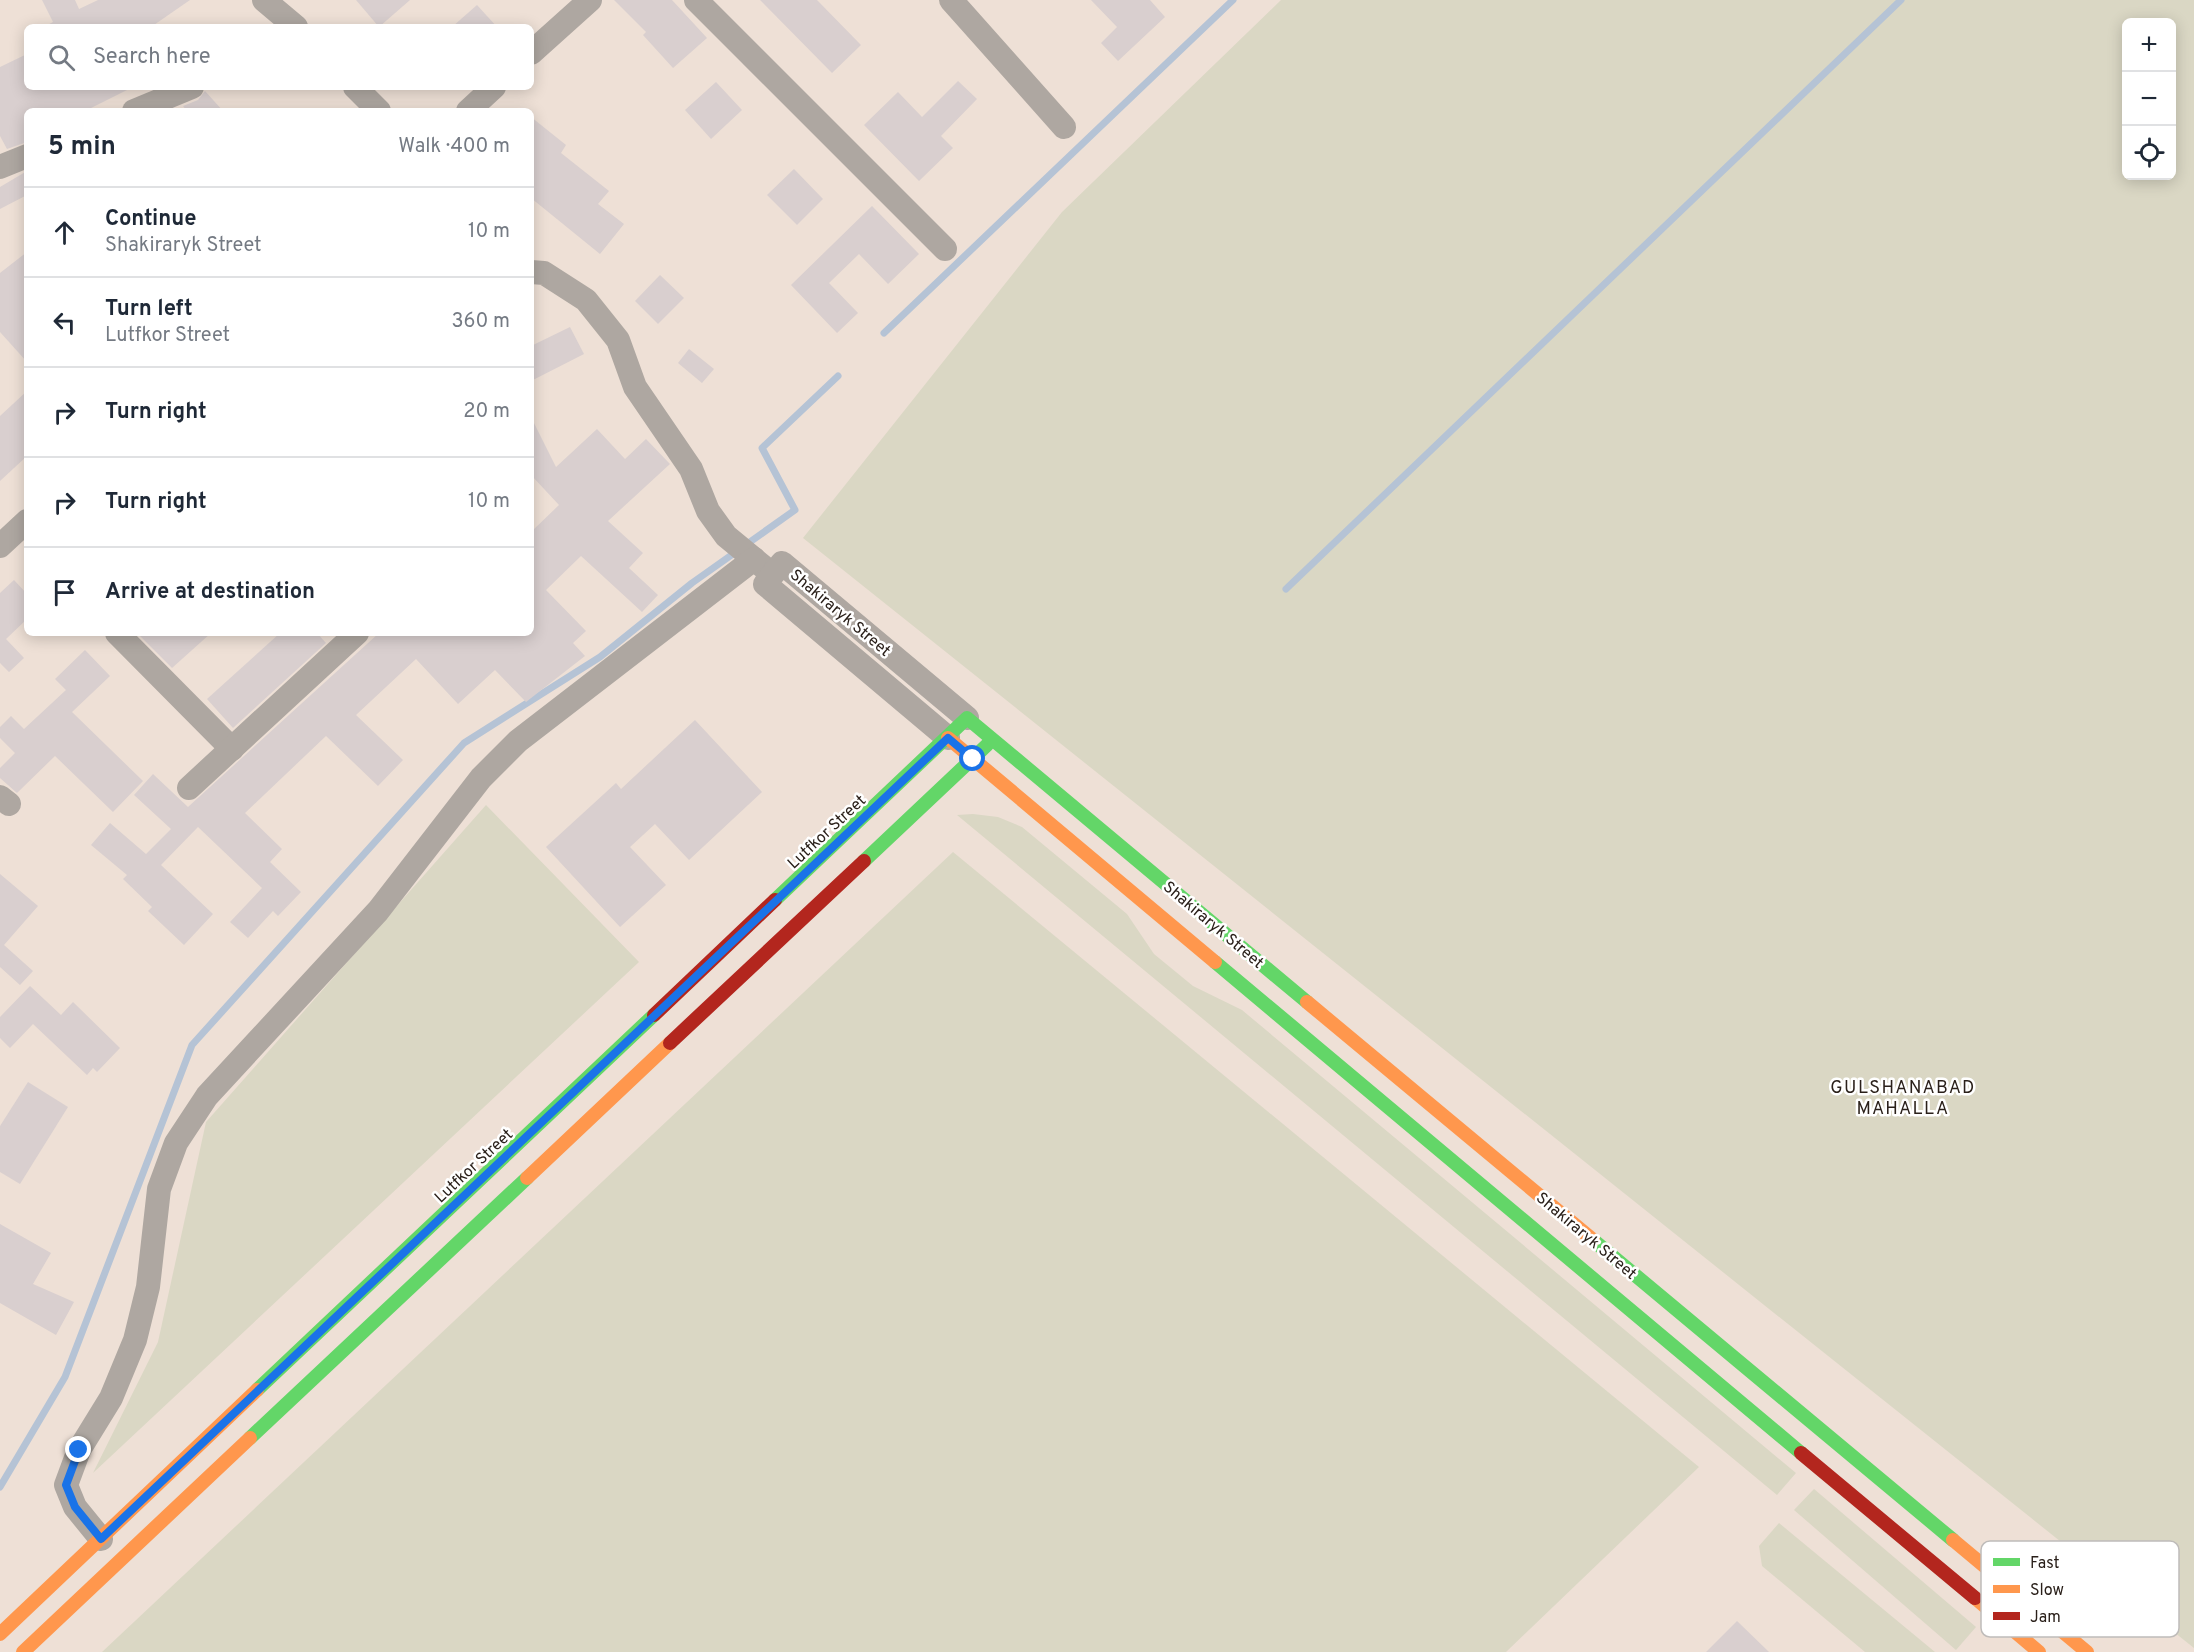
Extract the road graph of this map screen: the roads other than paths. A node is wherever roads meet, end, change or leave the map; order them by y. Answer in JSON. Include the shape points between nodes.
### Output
{"nodes":[{"id":1,"x":264,"y":0,"type":"edge"},
{"id":2,"x":590,"y":0,"type":"edge"},
{"id":3,"x":696,"y":0,"type":"edge"},
{"id":4,"x":951,"y":0,"type":"edge"},
{"id":5,"x":287,"y":24,"type":"edge"},
{"id":6,"x":534,"y":50,"type":"edge"},
{"id":7,"x":185,"y":90,"type":"edge"},
{"id":8,"x":358,"y":90,"type":"edge"},
{"id":9,"x":491,"y":90,"type":"edge"},
{"id":10,"x":141,"y":108,"type":"edge"},
{"id":11,"x":375,"y":108,"type":"edge"},
{"id":12,"x":471,"y":108,"type":"edge"},
{"id":13,"x":1064,"y":127,"type":"dead end"},
{"id":14,"x":24,"y":157,"type":"edge"},
{"id":15,"x":0,"y":167,"type":"edge"},
{"id":16,"x":945,"y":249,"type":"dead end"},
{"id":17,"x":534,"y":272,"type":"edge"},
{"id":18,"x":754,"y":559,"type":"junction"},
{"id":19,"x":772,"y":575,"type":"junction"},
{"id":20,"x":120,"y":636,"type":"edge"},
{"id":21,"x":354,"y":636,"type":"edge"},
{"id":22,"x":968,"y":718,"type":"junction"},
{"id":23,"x":948,"y":738,"type":"junction"},
{"id":24,"x":993,"y":739,"type":"junction"},
{"id":25,"x":232,"y":749,"type":"junction"},
{"id":26,"x":973,"y":759,"type":"junction"},
{"id":27,"x":189,"y":788,"type":"dead end"},
{"id":28,"x":101,"y":1539,"type":"junction"},
{"id":29,"x":1981,"y":1564,"type":"edge"},
{"id":30,"x":1981,"y":1603,"type":"edge"},
{"id":31,"x":0,"y":1634,"type":"edge"},
{"id":32,"x":2021,"y":1637,"type":"edge"},
{"id":33,"x":2069,"y":1637,"type":"edge"},
{"id":34,"x":22,"y":1652,"type":"edge"},
{"id":35,"x":2039,"y":1652,"type":"edge"},
{"id":36,"x":2087,"y":1652,"type":"edge"}],
"edges":[{"from":1,"to":5,"type":"street"},
{"from":2,"to":6,"type":"street"},
{"from":3,"to":16,"type":"street"},
{"from":4,"to":13,"type":"street"},
{"from":7,"to":10,"type":"street"},
{"from":8,"to":11,"type":"street"},
{"from":9,"to":12,"type":"street"},
{"from":14,"to":15,"type":"street"},
{"from":17,"to":18,"type":"street","via":[[544,273],[586,300],[618,340],[635,387],[691,469],[708,511],[726,536]]},
{"from":18,"to":19,"type":"street"},
{"from":18,"to":28,"type":"street","via":[[518,741],[481,778],[378,911],[207,1096],[176,1143],[159,1189],[148,1287],[135,1340],[111,1398],[79,1450],[66,1485],[75,1507]]},
{"from":19,"to":22,"type":"street","name":"Shakiraryk Street","via":[[782,562]]},
{"from":19,"to":23,"type":"street","name":"Shakiraryk Street","via":[[765,584]]},
{"from":20,"to":25,"type":"street"},
{"from":21,"to":25,"type":"street"},
{"from":22,"to":23,"type":"main road","name":"Lutfkor Street"},
{"from":22,"to":24,"type":"main road","name":"Shakiraryk Street"},
{"from":23,"to":26,"type":"main road","name":"Shakiraryk Street"},
{"from":23,"to":28,"type":"main road","name":"Lutfkor Street"},
{"from":24,"to":26,"type":"main road"},
{"from":24,"to":29,"type":"main road","name":"Shakiraryk Street"},
{"from":25,"to":27,"type":"street"},
{"from":26,"to":30,"type":"main road","name":"Shakiraryk Street"},
{"from":26,"to":34,"type":"main road"},
{"from":28,"to":31,"type":"main road","name":"Lutfkor Street"},
{"from":32,"to":35,"type":"main road","name":"Shakiraryk Street"},
{"from":33,"to":36,"type":"main road","name":"Shakiraryk Street"}]}
